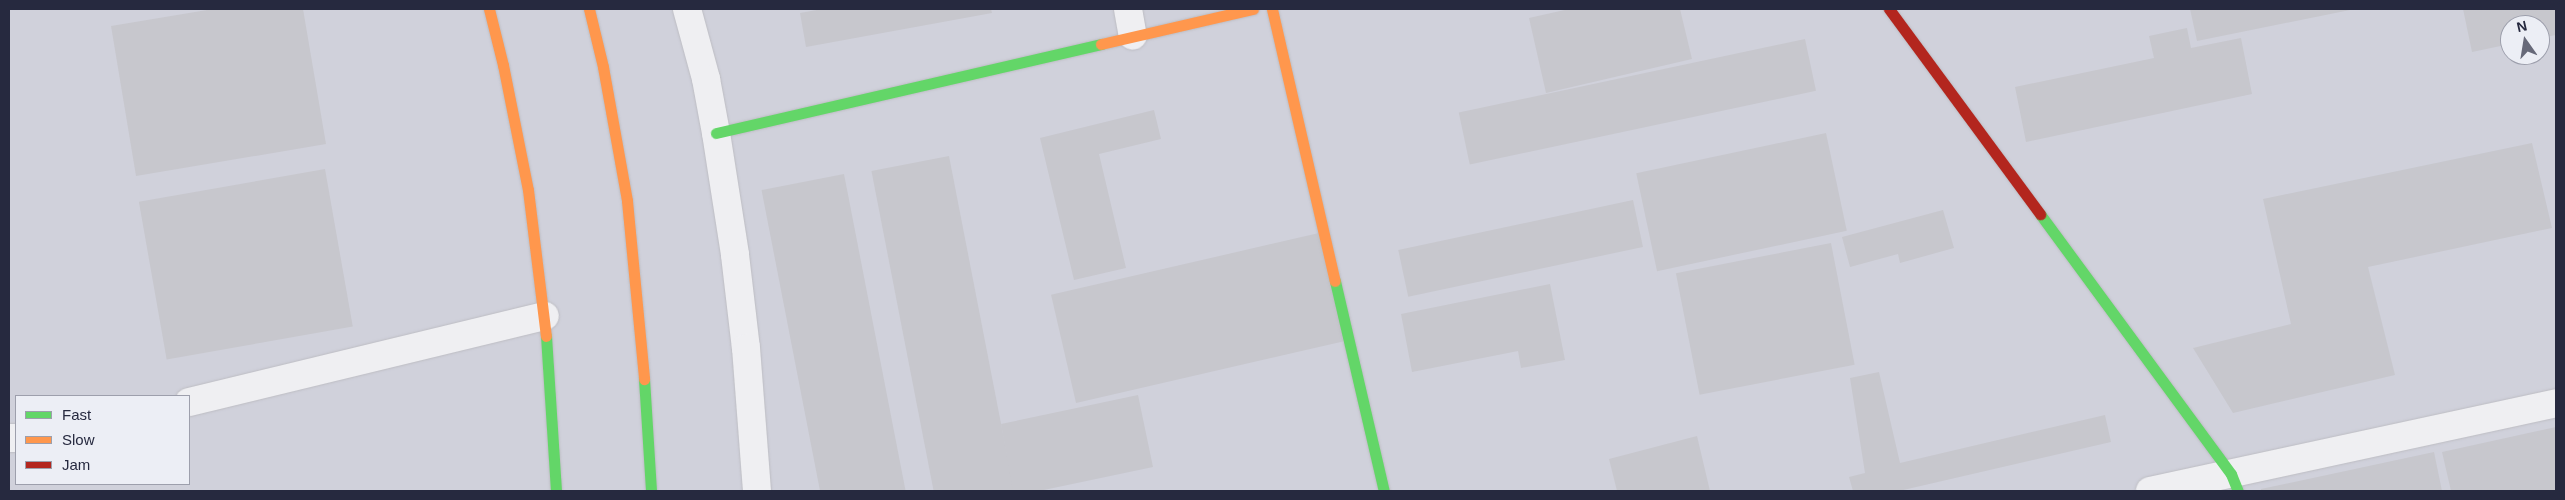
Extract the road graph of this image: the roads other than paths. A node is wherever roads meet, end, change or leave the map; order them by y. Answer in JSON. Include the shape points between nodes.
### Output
{"nodes":[{"id":1,"x":489,"y":9,"type":"edge"},
{"id":2,"x":590,"y":9,"type":"edge"},
{"id":3,"x":687,"y":9,"type":"edge"},
{"id":4,"x":1128,"y":9,"type":"edge"},
{"id":5,"x":1253,"y":9,"type":"edge"},
{"id":6,"x":1272,"y":9,"type":"edge"},
{"id":7,"x":1889,"y":9,"type":"edge"},
{"id":8,"x":1133,"y":36,"type":"junction"},
{"id":9,"x":716,"y":133,"type":"junction"},
{"id":10,"x":545,"y":316,"type":"junction"},
{"id":11,"x":190,"y":402,"type":"edge"},
{"id":12,"x":2556,"y":403,"type":"edge"},
{"id":13,"x":2235,"y":483,"type":"edge"},
{"id":14,"x":556,"y":491,"type":"edge"},
{"id":15,"x":651,"y":491,"type":"edge"},
{"id":16,"x":757,"y":491,"type":"edge"},
{"id":17,"x":1384,"y":491,"type":"edge"},
{"id":18,"x":2150,"y":491,"type":"edge"}],
"edges":[{"from":1,"to":10,"type":"street","via":[[528,190]]},
{"from":2,"to":15,"type":"street","via":[[627,202],[642,337]]},
{"from":3,"to":9,"type":"street","via":[[706,78]]},
{"from":4,"to":8,"type":"street"},
{"from":5,"to":8,"type":"street"},
{"from":6,"to":17,"type":"street"},
{"from":7,"to":13,"type":"street"},
{"from":8,"to":9,"type":"street"},
{"from":9,"to":16,"type":"street","via":[[746,348]]},
{"from":10,"to":11,"type":"street"},
{"from":10,"to":14,"type":"street"},
{"from":12,"to":13,"type":"street"},
{"from":13,"to":18,"type":"street"}]}
